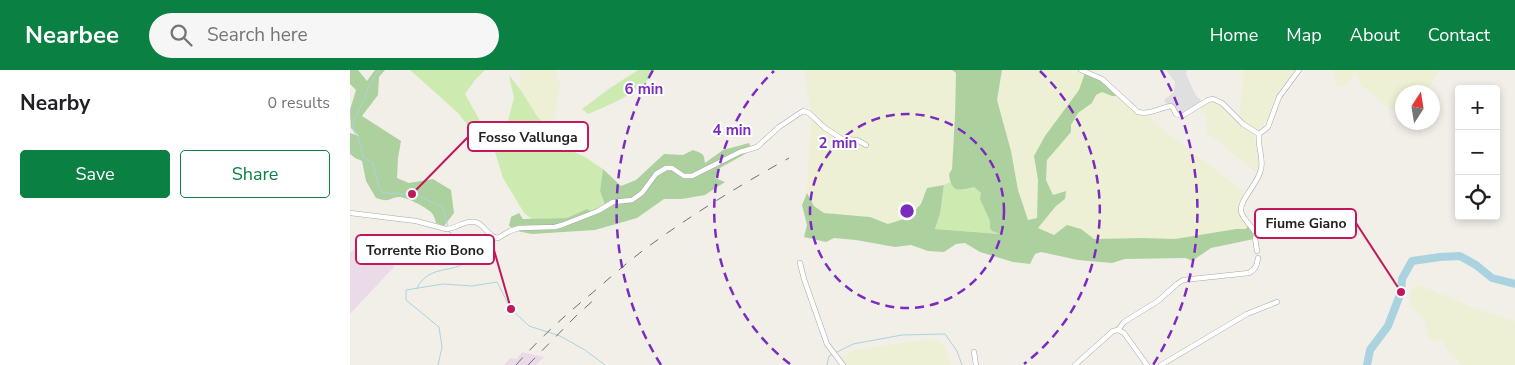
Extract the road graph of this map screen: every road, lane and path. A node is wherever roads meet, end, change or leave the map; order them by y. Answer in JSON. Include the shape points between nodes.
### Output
{"nodes":[{"id":1,"x":1081,"y":70,"type":"edge"},
{"id":2,"x":1299,"y":70,"type":"edge"},
{"id":3,"x":1259,"y":134,"type":"junction"},
{"id":4,"x":866,"y":145,"type":"dead end"},
{"id":5,"x":350,"y":213,"type":"edge"},
{"id":6,"x":1254,"y":231,"type":"dead end"},
{"id":7,"x":1255,"y":238,"type":"dead end"},
{"id":8,"x":1257,"y":251,"type":"dead end"},
{"id":9,"x":1258,"y":258,"type":"dead end"},
{"id":10,"x":800,"y":262,"type":"dead end"},
{"id":11,"x":1277,"y":302,"type":"dead end"},
{"id":12,"x":1118,"y":330,"type":"junction"},
{"id":13,"x":974,"y":352,"type":"dead end"},
{"id":14,"x":843,"y":365,"type":"edge"},
{"id":15,"x":976,"y":365,"type":"edge"},
{"id":16,"x":1075,"y":365,"type":"edge"},
{"id":17,"x":1147,"y":365,"type":"edge"},
{"id":18,"x":1161,"y":365,"type":"edge"}],
"edges":[{"from":1,"to":3,"type":"street","via":[[1102,79],[1138,112],[1144,114],[1170,106],[1182,116],[1213,99]]},
{"from":2,"to":3,"type":"street","via":[[1279,97],[1268,126]]},
{"from":3,"to":6,"type":"street","via":[[1262,169],[1240,211]]},
{"from":4,"to":5,"type":"street","via":[[842,139],[803,111],[778,127],[758,147],[740,152],[692,176],[684,176],[669,168],[662,170],[632,200],[613,202],[598,212],[562,226],[519,228],[496,239],[474,222],[448,229]]},
{"from":7,"to":8,"type":"street"},
{"from":9,"to":12,"type":"street","via":[[1257,266],[1249,273],[1191,279],[1177,284],[1158,301],[1124,322]]},
{"from":10,"to":14,"type":"street","via":[[829,348]]},
{"from":11,"to":18,"type":"street","via":[[1247,314]]},
{"from":12,"to":16,"type":"street"},
{"from":12,"to":17,"type":"street","via":[[1124,333]]},
{"from":13,"to":15,"type":"street"}]}
